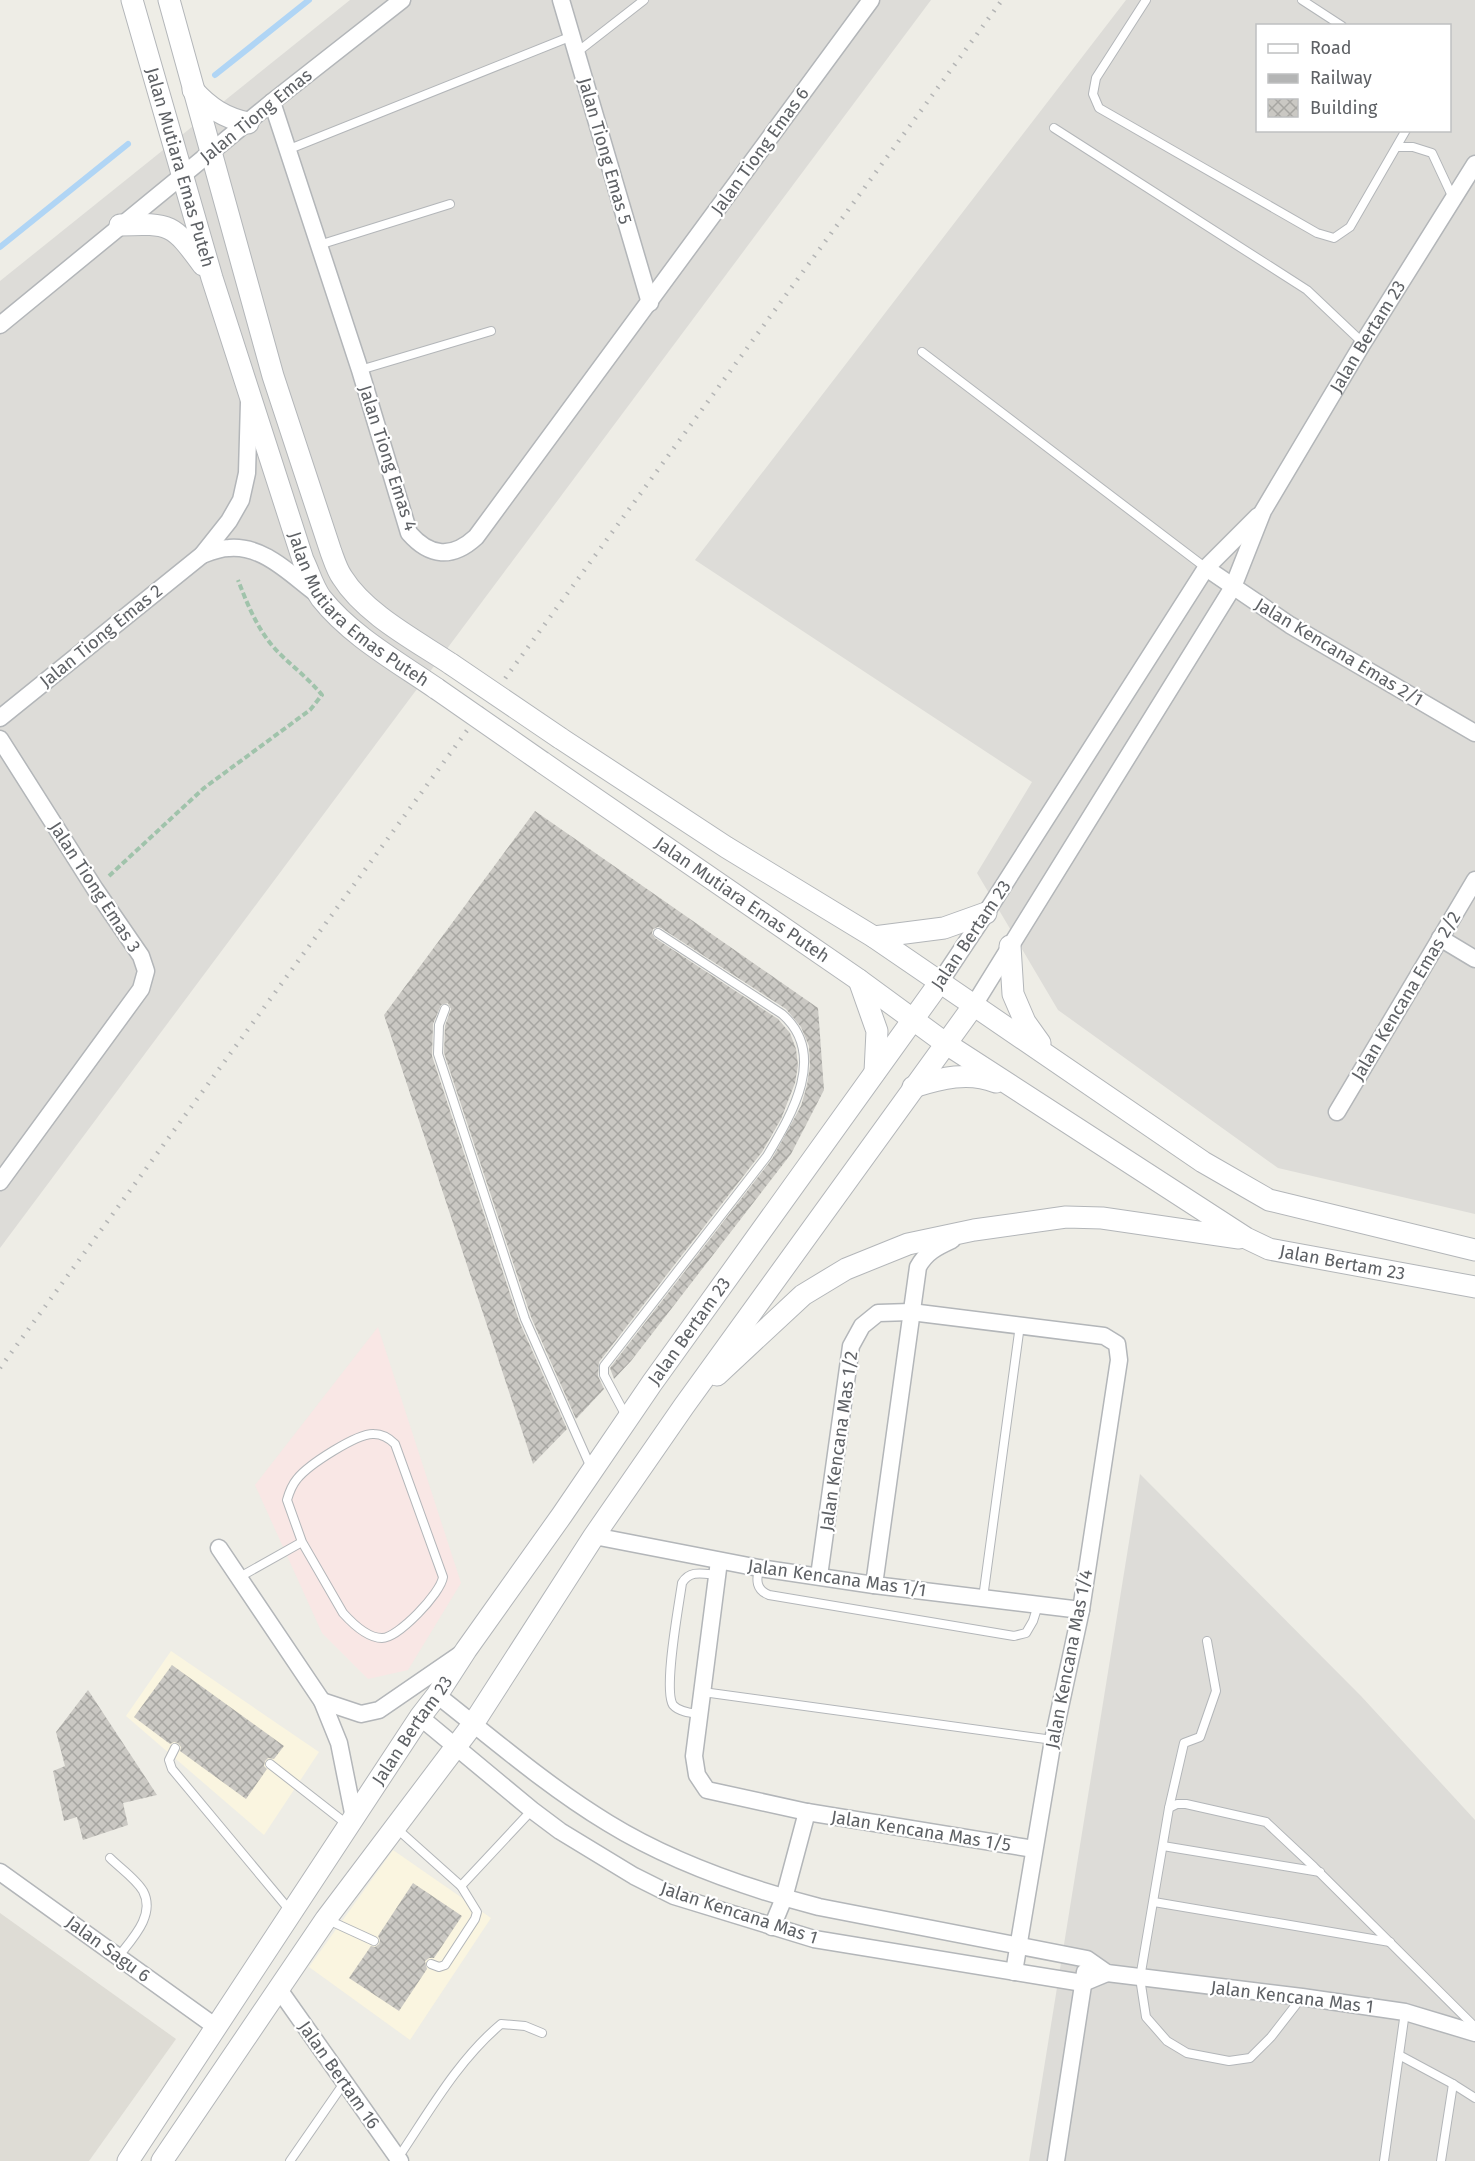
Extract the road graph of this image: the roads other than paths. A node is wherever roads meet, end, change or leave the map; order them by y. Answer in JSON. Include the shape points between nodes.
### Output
{"nodes":[{"id":1,"x":132,"y":0,"type":"edge"},
{"id":2,"x":169,"y":0,"type":"edge"},
{"id":3,"x":402,"y":0,"type":"edge"},
{"id":4,"x":561,"y":0,"type":"edge"},
{"id":5,"x":644,"y":0,"type":"edge"},
{"id":6,"x":871,"y":0,"type":"edge"},
{"id":7,"x":1146,"y":0,"type":"edge"},
{"id":8,"x":1302,"y":0,"type":"edge"},
{"id":9,"x":1339,"y":24,"type":"edge"},
{"id":10,"x":572,"y":36,"type":"junction"},
{"id":11,"x":576,"y":52,"type":"junction"},
{"id":12,"x":193,"y":90,"type":"junction"},
{"id":13,"x":272,"y":102,"type":"junction"},
{"id":14,"x":248,"y":123,"type":"junction"},
{"id":15,"x":1054,"y":128,"type":"dead end"},
{"id":16,"x":1405,"y":132,"type":"edge"},
{"id":17,"x":1397,"y":147,"type":"junction"},
{"id":18,"x":286,"y":150,"type":"junction"},
{"id":19,"x":210,"y":154,"type":"junction"},
{"id":20,"x":1475,"y":164,"type":"edge"},
{"id":21,"x":182,"y":177,"type":"junction"},
{"id":22,"x":1453,"y":199,"type":"junction"},
{"id":23,"x":450,"y":204,"type":"dead end"},
{"id":24,"x":120,"y":225,"type":"junction"},
{"id":25,"x":319,"y":245,"type":"junction"},
{"id":26,"x":212,"y":278,"type":"junction"},
{"id":27,"x":650,"y":303,"type":"junction"},
{"id":28,"x":0,"y":325,"type":"edge"},
{"id":29,"x":491,"y":331,"type":"dead end"},
{"id":30,"x":1364,"y":343,"type":"junction"},
{"id":31,"x":922,"y":352,"type":"dead end"},
{"id":32,"x":360,"y":370,"type":"junction"},
{"id":33,"x":250,"y":397,"type":"junction"},
{"id":34,"x":1263,"y":512,"type":"junction"},
{"id":35,"x":202,"y":555,"type":"junction"},
{"id":36,"x":1206,"y":568,"type":"junction"},
{"id":37,"x":1233,"y":587,"type":"junction"},
{"id":38,"x":320,"y":596,"type":"junction"},
{"id":39,"x":0,"y":718,"type":"edge"},
{"id":40,"x":1475,"y":733,"type":"edge"},
{"id":41,"x":0,"y":739,"type":"edge"},
{"id":42,"x":1475,"y":880,"type":"edge"},
{"id":43,"x":986,"y":913,"type":"junction"},
{"id":44,"x":658,"y":933,"type":"dead end"},
{"id":45,"x":874,"y":937,"type":"junction"},
{"id":46,"x":1440,"y":938,"type":"junction"},
{"id":47,"x":1010,"y":946,"type":"junction"},
{"id":48,"x":1475,"y":959,"type":"edge"},
{"id":49,"x":859,"y":981,"type":"junction"},
{"id":50,"x":940,"y":982,"type":"junction"},
{"id":51,"x":974,"y":1005,"type":"junction"},
{"id":52,"x":445,"y":1009,"type":"dead end"},
{"id":53,"x":913,"y":1020,"type":"junction"},
{"id":54,"x":945,"y":1042,"type":"junction"},
{"id":55,"x":1049,"y":1055,"type":"junction"},
{"id":56,"x":875,"y":1072,"type":"junction"},
{"id":57,"x":913,"y":1087,"type":"junction"},
{"id":58,"x":1022,"y":1092,"type":"junction"},
{"id":59,"x":1337,"y":1112,"type":"dead end"},
{"id":60,"x":0,"y":1182,"type":"edge"},
{"id":61,"x":974,"y":1230,"type":"junction"},
{"id":62,"x":1246,"y":1238,"type":"junction"},
{"id":63,"x":1475,"y":1250,"type":"edge"},
{"id":64,"x":1475,"y":1287,"type":"edge"},
{"id":65,"x":911,"y":1312,"type":"junction"},
{"id":66,"x":1020,"y":1325,"type":"junction"},
{"id":67,"x":1117,"y":1344,"type":"joint"},
{"id":68,"x":684,"y":1406,"type":"junction"},
{"id":69,"x":628,"y":1419,"type":"junction"},
{"id":70,"x":592,"y":1471,"type":"junction"},
{"id":71,"x":594,"y":1536,"type":"junction"},
{"id":72,"x":302,"y":1542,"type":"junction"},
{"id":73,"x":219,"y":1548,"type":"dead end"},
{"id":74,"x":719,"y":1568,"type":"junction"},
{"id":75,"x":759,"y":1568,"type":"junction"},
{"id":76,"x":819,"y":1576,"type":"junction"},
{"id":77,"x":238,"y":1578,"type":"junction"},
{"id":78,"x":874,"y":1585,"type":"junction"},
{"id":79,"x":982,"y":1598,"type":"junction"},
{"id":80,"x":1038,"y":1605,"type":"junction"},
{"id":81,"x":1081,"y":1610,"type":"junction"},
{"id":82,"x":1207,"y":1641,"type":"dead end"},
{"id":83,"x":466,"y":1650,"type":"junction"},
{"id":84,"x":702,"y":1692,"type":"junction"},
{"id":85,"x":437,"y":1695,"type":"junction"},
{"id":86,"x":322,"y":1701,"type":"junction"},
{"id":87,"x":699,"y":1714,"type":"junction"},
{"id":88,"x":420,"y":1717,"type":"junction"},
{"id":89,"x":473,"y":1724,"type":"junction"},
{"id":90,"x":1053,"y":1740,"type":"junction"},
{"id":91,"x":456,"y":1745,"type":"junction"},
{"id":92,"x":175,"y":1748,"type":"dead end"},
{"id":93,"x":270,"y":1764,"type":"dead end"},
{"id":94,"x":1169,"y":1808,"type":"junction"},
{"id":95,"x":532,"y":1810,"type":"junction"},
{"id":96,"x":807,"y":1812,"type":"junction"},
{"id":97,"x":351,"y":1822,"type":"junction"},
{"id":98,"x":395,"y":1827,"type":"junction"},
{"id":99,"x":1163,"y":1846,"type":"junction"},
{"id":100,"x":1034,"y":1849,"type":"junction"},
{"id":101,"x":110,"y":1858,"type":"dead end"},
{"id":102,"x":0,"y":1872,"type":"edge"},
{"id":103,"x":1320,"y":1872,"type":"junction"},
{"id":104,"x":461,"y":1886,"type":"junction"},
{"id":105,"x":784,"y":1898,"type":"junction"},
{"id":106,"x":1154,"y":1902,"type":"junction"},
{"id":107,"x":292,"y":1913,"type":"junction"},
{"id":108,"x":326,"y":1920,"type":"junction"},
{"id":109,"x":772,"y":1927,"type":"junction"},
{"id":110,"x":374,"y":1941,"type":"dead end"},
{"id":111,"x":1390,"y":1942,"type":"junction"},
{"id":112,"x":1019,"y":1946,"type":"junction"},
{"id":113,"x":118,"y":1957,"type":"junction"},
{"id":114,"x":1087,"y":1959,"type":"junction"},
{"id":115,"x":431,"y":1964,"type":"dead end"},
{"id":116,"x":1014,"y":1972,"type":"junction"},
{"id":117,"x":1107,"y":1973,"type":"junction"},
{"id":118,"x":1140,"y":1978,"type":"junction"},
{"id":119,"x":1083,"y":1983,"type":"junction"},
{"id":120,"x":278,"y":1988,"type":"junction"},
{"id":121,"x":1302,"y":1997,"type":"junction"},
{"id":122,"x":1405,"y":2012,"type":"junction"},
{"id":123,"x":216,"y":2027,"type":"junction"},
{"id":124,"x":1475,"y":2027,"type":"edge"},
{"id":125,"x":542,"y":2033,"type":"dead end"},
{"id":126,"x":1475,"y":2033,"type":"edge"},
{"id":127,"x":1399,"y":2055,"type":"junction"},
{"id":128,"x":344,"y":2083,"type":"junction"},
{"id":129,"x":1453,"y":2084,"type":"junction"},
{"id":130,"x":1475,"y":2098,"type":"edge"},
{"id":131,"x":398,"y":2160,"type":"edge"},
{"id":132,"x":128,"y":2161,"type":"edge"},
{"id":133,"x":162,"y":2161,"type":"edge"},
{"id":134,"x":290,"y":2161,"type":"edge"},
{"id":135,"x":1056,"y":2161,"type":"edge"},
{"id":136,"x":1384,"y":2161,"type":"edge"},
{"id":137,"x":1441,"y":2161,"type":"edge"}],
"edges":[{"from":1,"to":21,"type":"street","name":"Jalan Mutiara Emas Puteh"},
{"from":2,"to":12,"type":"street","name":"Jalan Mutiara Emas Puteh"},
{"from":3,"to":13,"type":"street","name":"Jalan Tiong Emas"},
{"from":4,"to":10,"type":"street","name":"Jalan Tiong Emas 5"},
{"from":5,"to":11,"type":"lane"},
{"from":6,"to":27,"type":"street","name":"Jalan Tiong Emas 6"},
{"from":7,"to":17,"type":"lane","via":[[1096,78],[1093,94],[1099,108],[1317,233],[1334,238],[1350,227]]},
{"from":8,"to":9,"type":"lane"},
{"from":10,"to":11,"type":"street","name":"Jalan Tiong Emas 5"},
{"from":10,"to":18,"type":"lane"},
{"from":11,"to":27,"type":"street","name":"Jalan Tiong Emas 5"},
{"from":12,"to":14,"type":"street","via":[[217,112]]},
{"from":12,"to":19,"type":"street","name":"Jalan Mutiara Emas Puteh"},
{"from":13,"to":14,"type":"street","name":"Jalan Tiong Emas"},
{"from":13,"to":18,"type":"street","name":"Jalan Tiong Emas 4"},
{"from":14,"to":19,"type":"street","name":"Jalan Tiong Emas"},
{"from":15,"to":30,"type":"lane","via":[[1307,290]]},
{"from":16,"to":17,"type":"lane"},
{"from":17,"to":22,"type":"lane","via":[[1432,153]]},
{"from":18,"to":25,"type":"street","name":"Jalan Tiong Emas 4"},
{"from":19,"to":21,"type":"street","name":"Jalan Tiong Emas"},
{"from":19,"to":45,"type":"street","name":"Jalan Mutiara Emas Puteh","bridge":true,"via":[[273,376],[331,552],[341,576],[356,595],[373,611],[560,738],[726,847]]},
{"from":20,"to":22,"type":"street","name":"Jalan Bertam 23"},
{"from":21,"to":24,"type":"street","name":"Jalan Tiong Emas"},
{"from":21,"to":26,"type":"street","name":"Jalan Mutiara Emas Puteh"},
{"from":22,"to":30,"type":"street","name":"Jalan Bertam 23"},
{"from":23,"to":25,"type":"lane"},
{"from":24,"to":26,"type":"street","via":[[157,223],[171,229],[186,241]]},
{"from":24,"to":28,"type":"street","name":"Jalan Tiong Emas"},
{"from":25,"to":32,"type":"street","name":"Jalan Tiong Emas 4"},
{"from":26,"to":33,"type":"street","name":"Jalan Mutiara Emas Puteh"},
{"from":27,"to":32,"type":"street","name":"Jalan Tiong Emas 4","via":[[476,537],[452,552],[426,549],[409,533]]},
{"from":29,"to":32,"type":"lane"},
{"from":30,"to":34,"type":"street","name":"Jalan Bertam 23"},
{"from":31,"to":36,"type":"lane"},
{"from":33,"to":35,"type":"street","name":"Jalan Tiong Emas 2","via":[[247,473],[241,500]]},
{"from":33,"to":38,"type":"street","name":"Jalan Mutiara Emas Puteh","via":[[303,560]]},
{"from":34,"to":36,"type":"street","name":"Jalan Bertam 23"},
{"from":34,"to":37,"type":"street","name":"Jalan Bertam 23"},
{"from":35,"to":38,"type":"street","name":"Jalan Tiong Emas 2","via":[[246,548],[269,557]]},
{"from":35,"to":39,"type":"street","name":"Jalan Tiong Emas 2"},
{"from":36,"to":37,"type":"street","name":"Jalan Kencana Emas 2/1"},
{"from":36,"to":43,"type":"street","name":"Jalan Bertam 23"},
{"from":37,"to":40,"type":"street","name":"Jalan Kencana Emas 2/1","via":[[1290,625]]},
{"from":37,"to":47,"type":"street","name":"Jalan Bertam 23"},
{"from":38,"to":49,"type":"street","name":"Jalan Mutiara Emas Puteh","bridge":true,"via":[[359,634]]},
{"from":41,"to":60,"type":"street","name":"Jalan Tiong Emas 3","via":[[141,956],[146,971],[141,989]]},
{"from":42,"to":46,"type":"street","name":"Jalan Kencana Emas 2/2"},
{"from":43,"to":45,"type":"street","via":[[944,928]]},
{"from":43,"to":50,"type":"street","name":"Jalan Bertam 23"},
{"from":44,"to":69,"type":"lane","via":[[787,1018],[799,1033],[804,1062],[796,1102],[767,1156],[604,1366],[604,1375]]},
{"from":45,"to":50,"type":"street","name":"Jalan Mutiara Emas Puteh"},
{"from":46,"to":48,"type":"street"},
{"from":46,"to":59,"type":"street","name":"Jalan Kencana Emas 2/2"},
{"from":47,"to":51,"type":"street","name":"Jalan Bertam 23"},
{"from":47,"to":55,"type":"street","via":[[1013,994],[1025,1022]]},
{"from":49,"to":53,"type":"street","name":"Jalan Mutiara Emas Puteh"},
{"from":49,"to":56,"type":"street","via":[[877,1031]]},
{"from":50,"to":51,"type":"street","name":"Jalan Mutiara Emas Puteh"},
{"from":50,"to":53,"type":"street","name":"Jalan Bertam 23"},
{"from":51,"to":54,"type":"street","name":"Jalan Bertam 23"},
{"from":51,"to":55,"type":"street"},
{"from":52,"to":70,"type":"lane","via":[[439,1025],[438,1054],[525,1319]]},
{"from":53,"to":54,"type":"street","name":"Jalan Mutiara Emas Puteh"},
{"from":53,"to":56,"type":"street","name":"Jalan Bertam 23"},
{"from":54,"to":57,"type":"street","name":"Jalan Bertam 23"},
{"from":54,"to":58,"type":"street","name":"Jalan Bertam 23"},
{"from":55,"to":63,"type":"street","via":[[1203,1162],[1269,1200]]},
{"from":56,"to":69,"type":"street","name":"Jalan Bertam 23"},
{"from":57,"to":58,"type":"street","via":[[942,1077],[982,1076]]},
{"from":57,"to":68,"type":"street","name":"Jalan Bertam 23"},
{"from":58,"to":62,"type":"street","name":"Jalan Bertam 23"},
{"from":61,"to":62,"type":"street","via":[[1066,1217]]},
{"from":61,"to":65,"type":"street","via":[[923,1257]]},
{"from":61,"to":68,"type":"street","via":[[908,1244],[846,1269],[803,1295]]},
{"from":62,"to":64,"type":"street","name":"Jalan Bertam 23","via":[[1269,1249]]},
{"from":65,"to":66,"type":"street","name":"Jalan Kencana Mas 1/2"},
{"from":65,"to":76,"type":"street","name":"Jalan Kencana Mas 1/2","via":[[878,1313],[862,1326],[851,1346]]},
{"from":65,"to":78,"type":"street"},
{"from":66,"to":67,"type":"street","name":"Jalan Kencana Mas 1/2","via":[[1104,1336]]},
{"from":66,"to":79,"type":"lane"},
{"from":67,"to":81,"type":"street","name":"Jalan Kencana Mas 1/4","via":[[1119,1360]]},
{"from":68,"to":71,"type":"street","name":"Jalan Bertam 23"},
{"from":69,"to":70,"type":"street","name":"Jalan Bertam 23"},
{"from":70,"to":83,"type":"street","name":"Jalan Bertam 23"},
{"from":71,"to":74,"type":"street","name":"Jalan Kencana Mas 1/1"},
{"from":71,"to":89,"type":"street","name":"Jalan Bertam 23"},
{"from":72,"to":72,"type":"lane","via":[[343,1613],[373,1636],[395,1633],[443,1581],[395,1444],[377,1433],[344,1444],[298,1478],[287,1500]]},
{"from":72,"to":77,"type":"lane"},
{"from":73,"to":77,"type":"street"},
{"from":74,"to":75,"type":"street","name":"Jalan Kencana Mas 1/1"},
{"from":74,"to":84,"type":"street","name":"Jalan Kencana Mas 1/5"},
{"from":74,"to":87,"type":"lane","via":[[686,1576],[682,1583],[670,1697],[679,1710]]},
{"from":75,"to":76,"type":"street","name":"Jalan Kencana Mas 1/1"},
{"from":75,"to":80,"type":"lane","via":[[757,1583],[769,1595],[1014,1636],[1026,1633]]},
{"from":76,"to":78,"type":"street","name":"Jalan Kencana Mas 1/1"},
{"from":77,"to":86,"type":"street"},
{"from":78,"to":79,"type":"street","name":"Jalan Kencana Mas 1/1"},
{"from":79,"to":80,"type":"street","name":"Jalan Kencana Mas 1/1"},
{"from":80,"to":81,"type":"street","name":"Jalan Kencana Mas 1/1"},
{"from":81,"to":90,"type":"street","name":"Jalan Kencana Mas 1/4"},
{"from":82,"to":94,"type":"lane","via":[[1216,1691],[1200,1737],[1184,1743]]},
{"from":83,"to":85,"type":"street","name":"Jalan Bertam 23"},
{"from":83,"to":86,"type":"street","via":[[379,1710],[361,1714]]},
{"from":84,"to":87,"type":"street","name":"Jalan Kencana Mas 1/5"},
{"from":84,"to":90,"type":"lane"},
{"from":85,"to":88,"type":"street","name":"Jalan Bertam 23"},
{"from":85,"to":89,"type":"street","name":"Jalan Kencana Mas 1"},
{"from":86,"to":97,"type":"street","via":[[339,1743]]},
{"from":87,"to":96,"type":"street","name":"Jalan Kencana Mas 1/5","via":[[694,1756],[697,1775],[707,1790]]},
{"from":88,"to":91,"type":"street","name":"Jalan Kencana Mas 1"},
{"from":88,"to":97,"type":"street","name":"Jalan Bertam 23"},
{"from":89,"to":91,"type":"street","name":"Jalan Bertam 23"},
{"from":89,"to":105,"type":"street","name":"Jalan Kencana Mas 1","via":[[609,1824],[689,1864]]},
{"from":90,"to":100,"type":"street","name":"Jalan Kencana Mas 1/4"},
{"from":91,"to":95,"type":"street","name":"Jalan Kencana Mas 1"},
{"from":91,"to":98,"type":"street","name":"Jalan Bertam 23"},
{"from":92,"to":107,"type":"lane","via":[[169,1760],[172,1769]]},
{"from":93,"to":97,"type":"lane"},
{"from":94,"to":99,"type":"lane"},
{"from":94,"to":103,"type":"lane","via":[[1177,1803],[1186,1804],[1266,1822]]},
{"from":95,"to":104,"type":"lane"},
{"from":95,"to":109,"type":"street","name":"Jalan Kencana Mas 1","via":[[593,1852],[674,1896]]},
{"from":96,"to":100,"type":"street","name":"Jalan Kencana Mas 1/5"},
{"from":96,"to":105,"type":"street","name":"Jalan Kencana Mas 1/5"},
{"from":97,"to":107,"type":"street","name":"Jalan Bertam 23"},
{"from":98,"to":104,"type":"lane"},
{"from":98,"to":108,"type":"street","name":"Jalan Bertam 23"},
{"from":99,"to":103,"type":"lane"},
{"from":99,"to":106,"type":"lane"},
{"from":100,"to":112,"type":"street","name":"Jalan Kencana Mas 1/4"},
{"from":101,"to":113,"type":"lane","via":[[142,1890],[148,1907],[141,1928]]},
{"from":102,"to":113,"type":"street","name":"Jalan Sagu 6"},
{"from":103,"to":111,"type":"lane"},
{"from":104,"to":115,"type":"lane","via":[[477,1912],[475,1919],[445,1965]]},
{"from":105,"to":109,"type":"street","name":"Jalan Kencana Mas 1/5"},
{"from":105,"to":112,"type":"street","name":"Jalan Kencana Mas 1"},
{"from":106,"to":111,"type":"lane"},
{"from":106,"to":118,"type":"lane"},
{"from":107,"to":123,"type":"street","name":"Jalan Bertam 23"},
{"from":108,"to":110,"type":"lane"},
{"from":108,"to":120,"type":"street","name":"Jalan Bertam 23"},
{"from":109,"to":116,"type":"street","name":"Jalan Kencana Mas 1","via":[[814,1939]]},
{"from":111,"to":124,"type":"lane"},
{"from":112,"to":114,"type":"street","name":"Jalan Kencana Mas 1"},
{"from":112,"to":116,"type":"street","name":"Jalan Kencana Mas 1/4"},
{"from":113,"to":123,"type":"street","name":"Jalan Sagu 6"},
{"from":114,"to":117,"type":"street","name":"Jalan Kencana Mas 1"},
{"from":114,"to":119,"type":"street"},
{"from":116,"to":119,"type":"street","name":"Jalan Kencana Mas 1"},
{"from":117,"to":118,"type":"street","name":"Jalan Kencana Mas 1"},
{"from":117,"to":119,"type":"street"},
{"from":118,"to":121,"type":"street","name":"Jalan Kencana Mas 1"},
{"from":118,"to":121,"type":"lane","via":[[1146,2017],[1167,2041],[1187,2053],[1229,2061],[1250,2058]]},
{"from":119,"to":135,"type":"street"},
{"from":120,"to":128,"type":"street","name":"Jalan Bertam 16"},
{"from":120,"to":133,"type":"street","name":"Jalan Bertam 23"},
{"from":121,"to":122,"type":"street","name":"Jalan Kencana Mas 1"},
{"from":122,"to":126,"type":"street","name":"Jalan Kencana Mas 1"},
{"from":122,"to":127,"type":"lane"},
{"from":123,"to":132,"type":"street","name":"Jalan Bertam 23"},
{"from":125,"to":131,"type":"lane","via":[[525,2026],[501,2024],[484,2037]]},
{"from":127,"to":129,"type":"lane"},
{"from":127,"to":136,"type":"lane"},
{"from":128,"to":131,"type":"street","name":"Jalan Bertam 16"},
{"from":128,"to":134,"type":"lane"},
{"from":129,"to":130,"type":"lane"},
{"from":129,"to":137,"type":"lane"}]}
